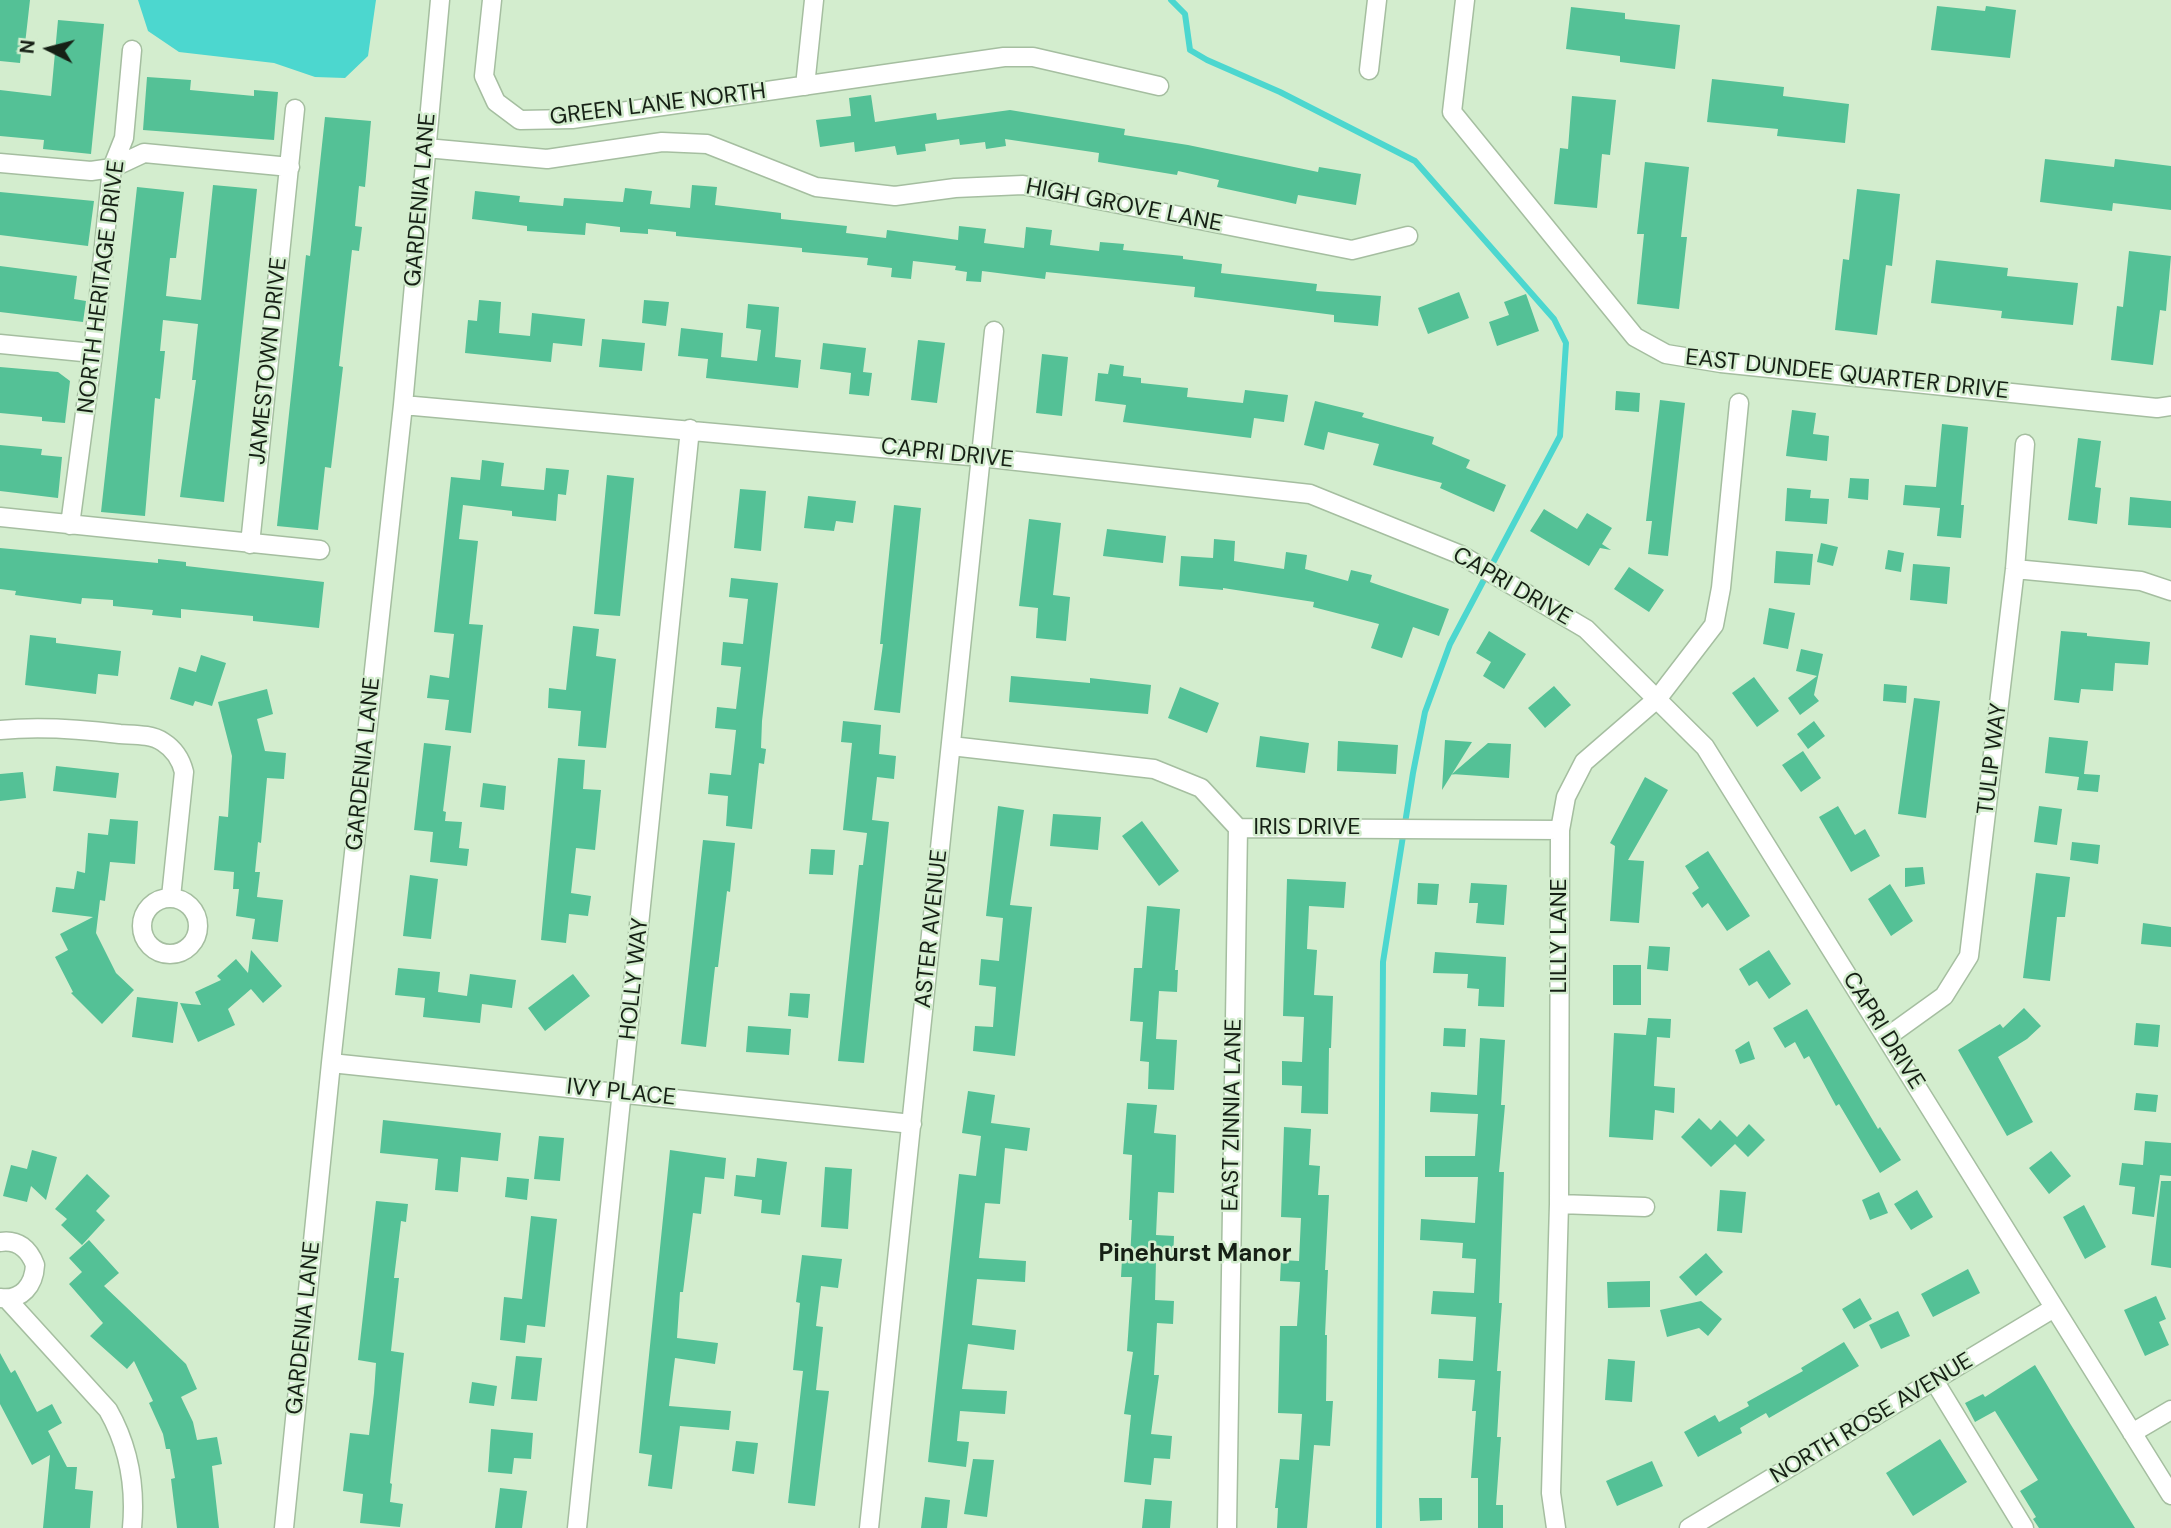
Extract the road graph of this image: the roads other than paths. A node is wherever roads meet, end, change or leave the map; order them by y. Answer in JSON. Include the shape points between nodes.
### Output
{"nodes":[{"id":1,"x":440,"y":0,"type":"edge"},
{"id":2,"x":492,"y":0,"type":"edge"},
{"id":3,"x":814,"y":0,"type":"edge"},
{"id":4,"x":1377,"y":0,"type":"edge"},
{"id":5,"x":1465,"y":0,"type":"edge"},
{"id":6,"x":132,"y":50,"type":"dead end"},
{"id":7,"x":1369,"y":69,"type":"dead end"},
{"id":8,"x":805,"y":86,"type":"junction"},
{"id":9,"x":1159,"y":86,"type":"dead end"},
{"id":10,"x":295,"y":109,"type":"dead end"},
{"id":11,"x":426,"y":148,"type":"junction"},
{"id":12,"x":0,"y":163,"type":"edge"},
{"id":13,"x":290,"y":167,"type":"junction"},
{"id":14,"x":112,"y":168,"type":"junction"},
{"id":15,"x":1408,"y":236,"type":"dead end"},
{"id":16,"x":994,"y":331,"type":"dead end"},
{"id":17,"x":0,"y":344,"type":"edge"},
{"id":18,"x":93,"y":353,"type":"junction"},
{"id":19,"x":1739,"y":403,"type":"dead end"},
{"id":20,"x":403,"y":405,"type":"junction"},
{"id":21,"x":2171,"y":407,"type":"edge"},
{"id":22,"x":690,"y":429,"type":"junction"},
{"id":23,"x":2025,"y":444,"type":"dead end"},
{"id":24,"x":981,"y":457,"type":"junction"},
{"id":25,"x":0,"y":517,"type":"edge"},
{"id":26,"x":70,"y":525,"type":"junction"},
{"id":27,"x":250,"y":544,"type":"junction"},
{"id":28,"x":320,"y":550,"type":"dead end"},
{"id":29,"x":2015,"y":569,"type":"junction"},
{"id":30,"x":2171,"y":591,"type":"edge"},
{"id":31,"x":1658,"y":698,"type":"junction"},
{"id":32,"x":0,"y":730,"type":"edge"},
{"id":33,"x":951,"y":746,"type":"junction"},
{"id":34,"x":1238,"y":828,"type":"junction"},
{"id":35,"x":1560,"y":830,"type":"junction"},
{"id":36,"x":171,"y":897,"type":"dead end"},
{"id":37,"x":1887,"y":1037,"type":"junction"},
{"id":38,"x":331,"y":1063,"type":"junction"},
{"id":39,"x":623,"y":1094,"type":"junction"},
{"id":40,"x":912,"y":1124,"type":"junction"},
{"id":41,"x":1559,"y":1204,"type":"junction"},
{"id":42,"x":1645,"y":1207,"type":"dead end"},
{"id":43,"x":0,"y":1242,"type":"edge"},
{"id":44,"x":3,"y":1298,"type":"edge"},
{"id":45,"x":2054,"y":1308,"type":"junction"},
{"id":46,"x":1935,"y":1382,"type":"junction"},
{"id":47,"x":2171,"y":1410,"type":"edge"},
{"id":48,"x":2132,"y":1433,"type":"junction"},
{"id":49,"x":2171,"y":1495,"type":"edge"},
{"id":50,"x":1701,"y":1525,"type":"edge"},
{"id":51,"x":132,"y":1528,"type":"edge"},
{"id":52,"x":284,"y":1528,"type":"edge"},
{"id":53,"x":577,"y":1528,"type":"edge"},
{"id":54,"x":869,"y":1528,"type":"edge"},
{"id":55,"x":1227,"y":1528,"type":"edge"},
{"id":56,"x":1556,"y":1528,"type":"edge"},
{"id":57,"x":2024,"y":1528,"type":"edge"}],
"edges":[{"from":1,"to":11,"type":"street","name":"GARDENIA LANE"},
{"from":2,"to":8,"type":"street","name":"GREEN LANE NORTH","via":[[484,76],[496,103],[520,120],[572,119]]},
{"from":3,"to":8,"type":"street"},
{"from":4,"to":7,"type":"street"},
{"from":5,"to":21,"type":"street","name":"EAST DUNDEE QUARTER DRIVE","via":[[1452,112],[1635,337],[1666,354],[1721,363]]},
{"from":6,"to":14,"type":"street","name":"NORTH HERITAGE DRIVE","via":[[124,138]]},
{"from":8,"to":9,"type":"street","name":"GREEN LANE NORTH","via":[[1014,57],[1033,57]]},
{"from":10,"to":13,"type":"street","name":"JAMESTOWN DRIVE"},
{"from":11,"to":15,"type":"street","name":"HIGH GROVE LANE","via":[[547,159],[662,142],[707,144],[816,187],[895,196],[1023,185],[1352,250]]},
{"from":11,"to":20,"type":"street","name":"GARDENIA LANE"},
{"from":12,"to":14,"type":"street","via":[[91,171]]},
{"from":13,"to":14,"type":"street","via":[[144,153]]},
{"from":13,"to":27,"type":"street","name":"JAMESTOWN DRIVE"},
{"from":14,"to":18,"type":"street","name":"NORTH HERITAGE DRIVE"},
{"from":16,"to":24,"type":"street","name":"ASTER AVENUE"},
{"from":17,"to":18,"type":"street"},
{"from":18,"to":26,"type":"street","name":"NORTH HERITAGE DRIVE"},
{"from":19,"to":31,"type":"street","name":"LILLY LANE","via":[[1714,625]]},
{"from":20,"to":22,"type":"street","name":"CAPRI DRIVE"},
{"from":20,"to":38,"type":"street","name":"GARDENIA LANE"},
{"from":22,"to":24,"type":"street","name":"CAPRI DRIVE"},
{"from":22,"to":39,"type":"street","name":"HOLLY WAY"},
{"from":23,"to":29,"type":"street","name":"TULIP WAY"},
{"from":24,"to":31,"type":"street","name":"CAPRI DRIVE","via":[[1310,494],[1461,555],[1509,583],[1586,629]]},
{"from":24,"to":33,"type":"street","name":"ASTER AVENUE"},
{"from":25,"to":26,"type":"street"},
{"from":26,"to":27,"type":"street"},
{"from":27,"to":28,"type":"street"},
{"from":29,"to":30,"type":"street","via":[[2141,581]]},
{"from":29,"to":37,"type":"street","name":"TULIP WAY","via":[[1969,956],[1944,996]]},
{"from":31,"to":35,"type":"street","name":"LILLY LANE","via":[[1584,762],[1566,797]]},
{"from":31,"to":37,"type":"street","name":"CAPRI DRIVE","via":[[1704,747]]},
{"from":32,"to":36,"type":"street","via":[[63,728],[164,742],[184,772]]},
{"from":33,"to":34,"type":"street","name":"IRIS DRIVE","via":[[1154,769],[1201,788]]},
{"from":33,"to":40,"type":"street","name":"ASTER AVENUE"},
{"from":34,"to":35,"type":"street","name":"IRIS DRIVE"},
{"from":34,"to":55,"type":"street","name":"EAST ZINNIA LANE"},
{"from":35,"to":41,"type":"street","name":"LILLY LANE"},
{"from":37,"to":45,"type":"street","name":"CAPRI DRIVE"},
{"from":38,"to":39,"type":"street","name":"IVY PLACE"},
{"from":38,"to":52,"type":"street","name":"GARDENIA LANE"},
{"from":39,"to":40,"type":"street","name":"IVY PLACE"},
{"from":39,"to":53,"type":"street","name":"HOLLY WAY"},
{"from":40,"to":54,"type":"street","name":"ASTER AVENUE"},
{"from":41,"to":42,"type":"street"},
{"from":41,"to":56,"type":"street","name":"LILLY LANE","via":[[1551,1493]]},
{"from":43,"to":44,"type":"street","via":[[25,1248],[35,1265],[24,1292]]},
{"from":44,"to":51,"type":"street","via":[[108,1410],[125,1445],[131,1472]]},
{"from":45,"to":46,"type":"street","name":"NORTH ROSE AVENUE"},
{"from":45,"to":48,"type":"street","name":"CAPRI DRIVE"},
{"from":46,"to":50,"type":"street","name":"NORTH ROSE AVENUE"},
{"from":46,"to":57,"type":"street"},
{"from":47,"to":48,"type":"street"},
{"from":48,"to":49,"type":"street","name":"CAPRI DRIVE"}]}
